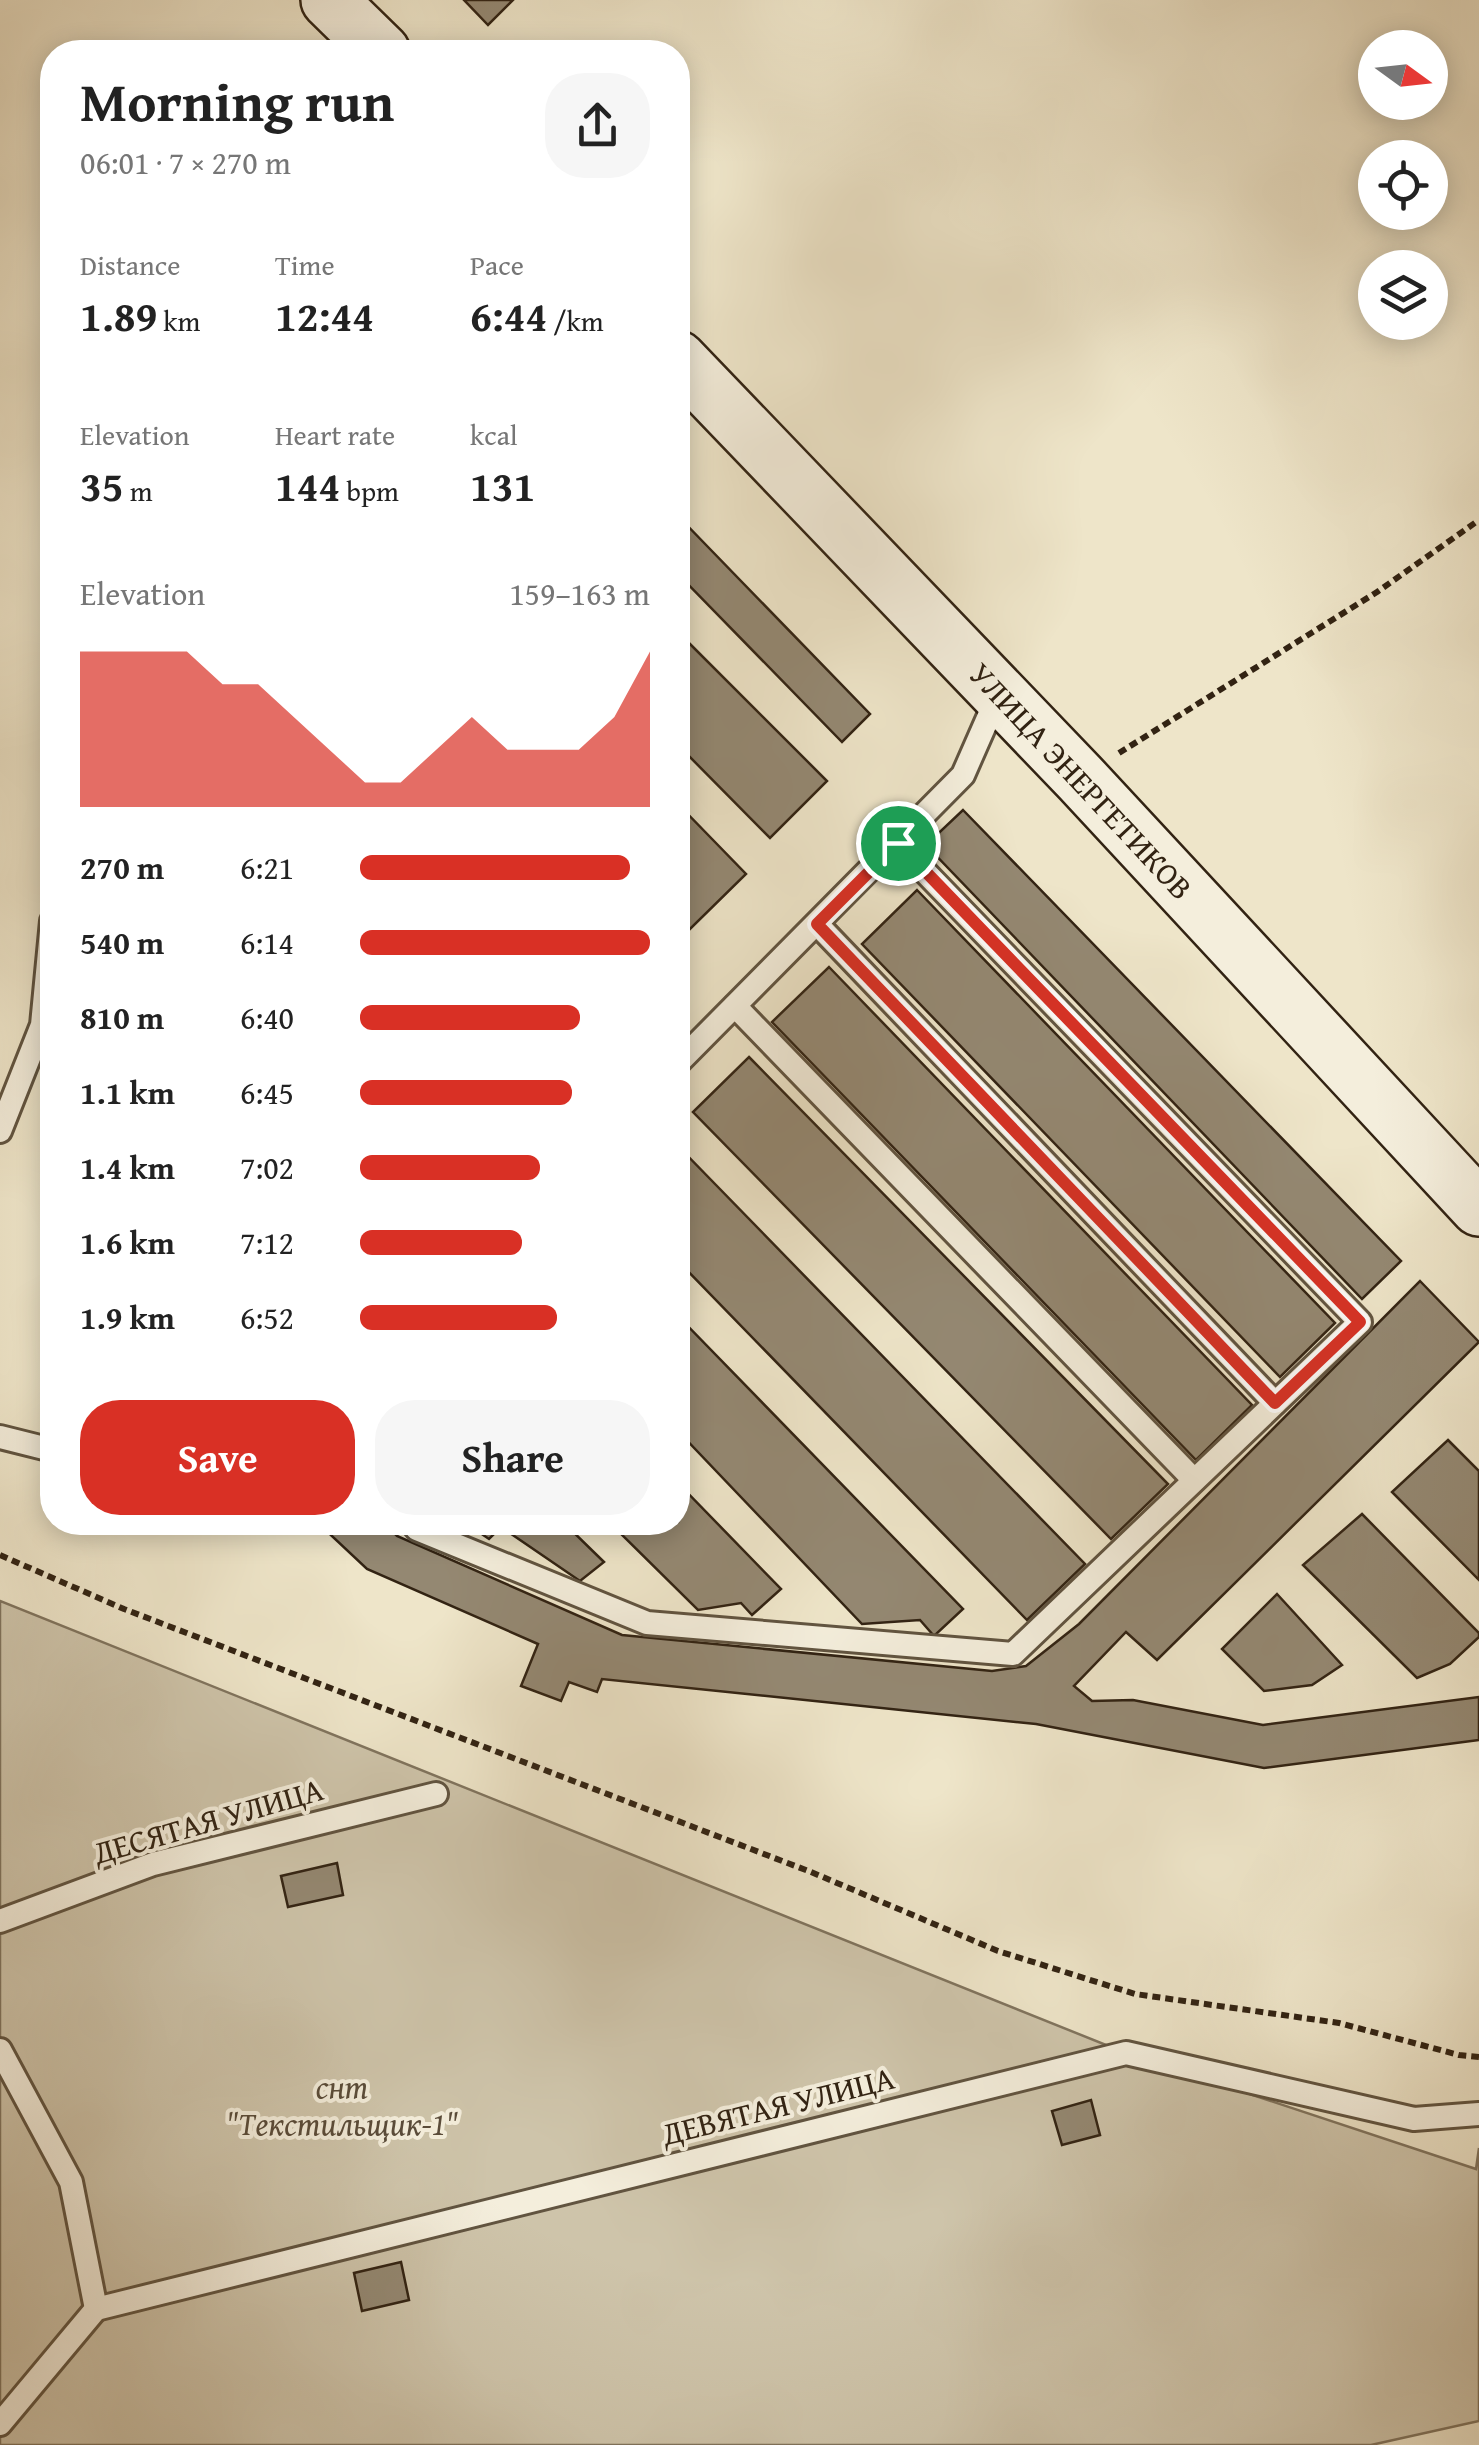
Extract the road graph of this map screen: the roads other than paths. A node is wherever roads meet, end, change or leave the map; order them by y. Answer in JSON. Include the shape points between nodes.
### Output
{"nodes":[{"id":1,"x":329,"y":0,"type":"edge"},
{"id":2,"x":370,"y":40,"type":"edge"},
{"id":3,"x":690,"y":372,"type":"edge"},
{"id":4,"x":999,"y":694,"type":"junction"},
{"id":5,"x":898,"y":843,"type":"junction"},
{"id":6,"x":817,"y":924,"type":"junction"},
{"id":7,"x":735,"y":1006,"type":"junction"},
{"id":8,"x":40,"y":1030,"type":"edge"},
{"id":9,"x":690,"y":1051,"type":"edge"},
{"id":10,"x":0,"y":1132,"type":"edge"},
{"id":11,"x":1479,"y":1208,"type":"edge"},
{"id":12,"x":1275,"y":1403,"type":"junction"},
{"id":13,"x":0,"y":1437,"type":"edge"},
{"id":14,"x":40,"y":1447,"type":"edge"},
{"id":15,"x":1194,"y":1480,"type":"junction"},
{"id":16,"x":432,"y":1535,"type":"edge"},
{"id":17,"x":436,"y":1794,"type":"dead end"},
{"id":18,"x":0,"y":1921,"type":"edge"},
{"id":19,"x":0,"y":2050,"type":"edge"},
{"id":20,"x":1479,"y":2114,"type":"edge"},
{"id":21,"x":96,"y":2309,"type":"junction"},
{"id":22,"x":0,"y":2424,"type":"edge"}],
"edges":[{"from":1,"to":2,"type":"main road"},
{"from":3,"to":4,"type":"main road","name":"УЛИЦА ЭНЕРГЕТИКОВ"},
{"from":4,"to":5,"type":"lane","via":[[964,775]]},
{"from":4,"to":11,"type":"main road","name":"УЛИЦА ЭНЕРГЕТИКОВ"},
{"from":5,"to":6,"type":"lane"},
{"from":5,"to":12,"type":"lane","via":[[1360,1322]]},
{"from":6,"to":7,"type":"lane"},
{"from":6,"to":12,"type":"lane"},
{"from":7,"to":9,"type":"lane"},
{"from":7,"to":15,"type":"lane"},
{"from":8,"to":10,"type":"lane"},
{"from":12,"to":15,"type":"lane"},
{"from":13,"to":14,"type":"lane"},
{"from":15,"to":16,"type":"lane","via":[[1013,1654],[647,1623]]},
{"from":17,"to":18,"type":"lane","name":"ДЕСЯТАЯ УЛИЦА","via":[[153,1864]]},
{"from":19,"to":21,"type":"lane","via":[[71,2182]]},
{"from":20,"to":21,"type":"lane","name":"ДЕВЯТАЯ УЛИЦА","via":[[1414,2119],[1126,2053]]},
{"from":21,"to":22,"type":"lane"}]}
